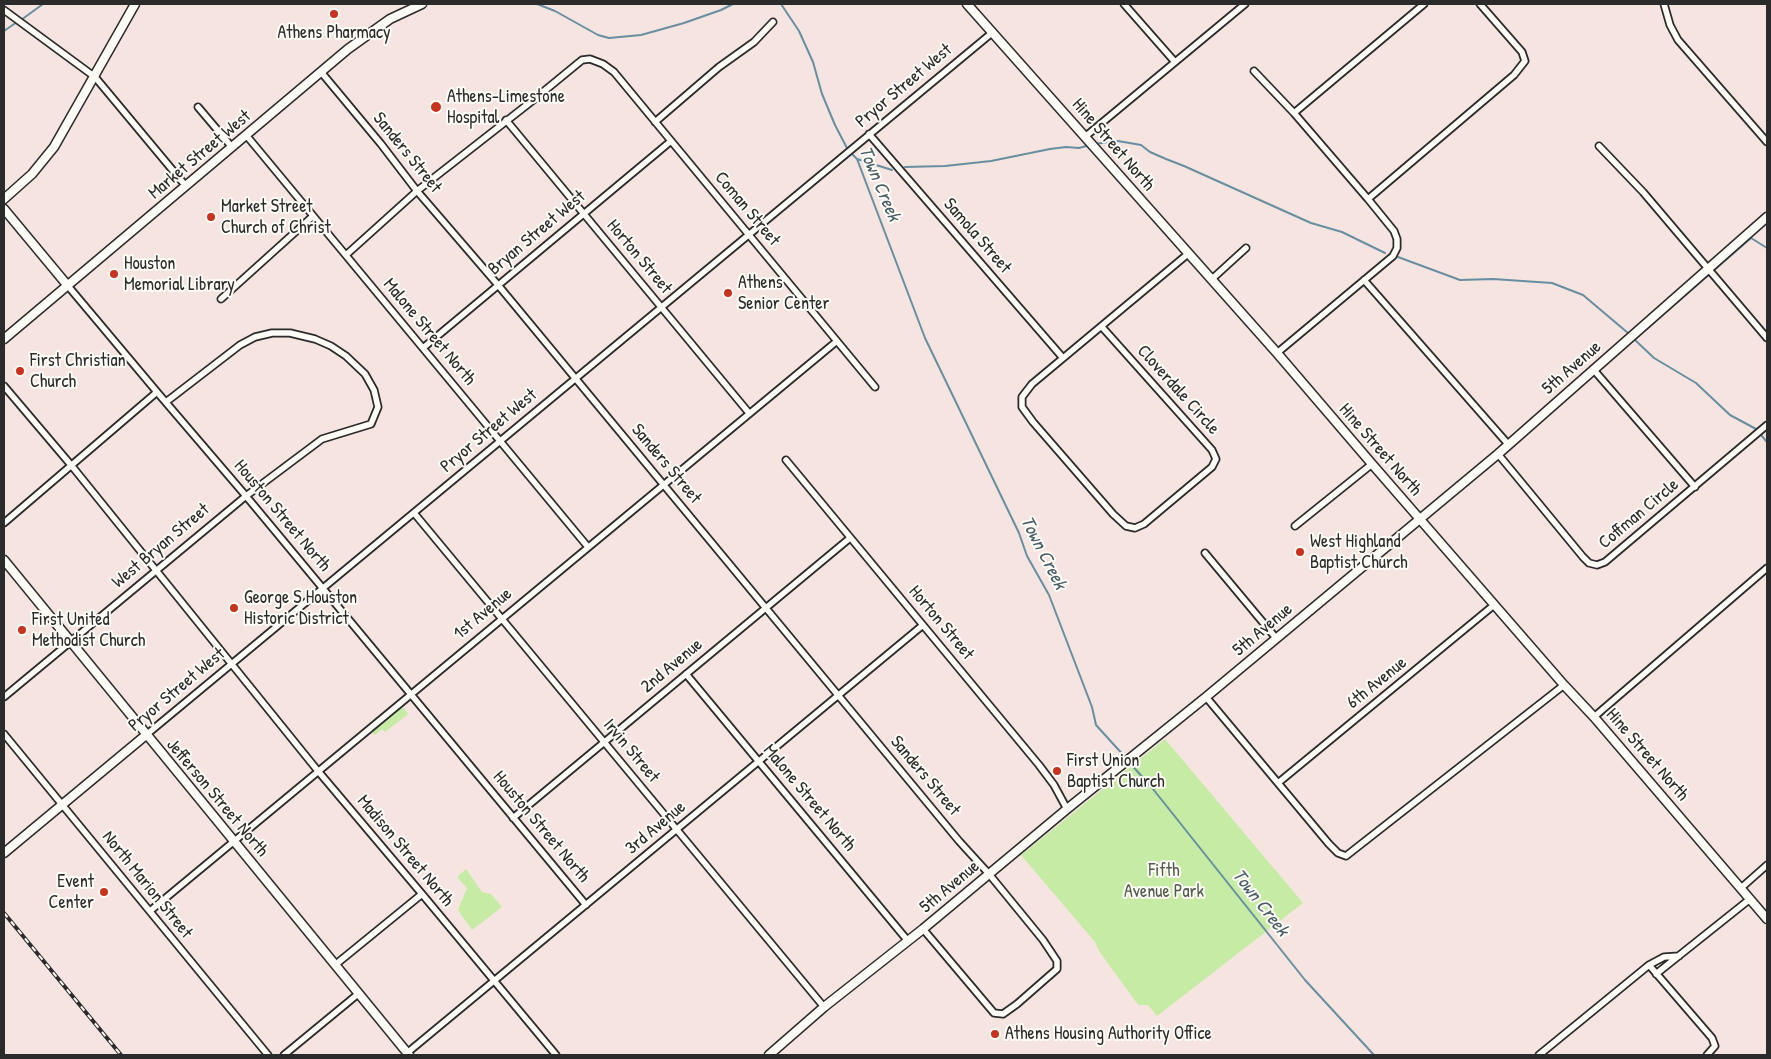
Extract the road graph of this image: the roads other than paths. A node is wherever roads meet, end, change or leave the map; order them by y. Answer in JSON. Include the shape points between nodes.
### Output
{"nodes":[{"id":1,"x":135,"y":4,"type":"edge"},
{"id":2,"x":422,"y":4,"type":"edge"},
{"id":3,"x":967,"y":4,"type":"edge"},
{"id":4,"x":1124,"y":4,"type":"edge"},
{"id":5,"x":1246,"y":4,"type":"edge"},
{"id":6,"x":1424,"y":4,"type":"edge"},
{"id":7,"x":1480,"y":4,"type":"edge"},
{"id":8,"x":1664,"y":4,"type":"edge"},
{"id":9,"x":4,"y":10,"type":"edge"},
{"id":10,"x":773,"y":22,"type":"dead end"},
{"id":11,"x":993,"y":32,"type":"junction"},
{"id":12,"x":1175,"y":62,"type":"junction"},
{"id":13,"x":1254,"y":71,"type":"dead end"},
{"id":14,"x":321,"y":72,"type":"junction"},
{"id":15,"x":95,"y":77,"type":"junction"},
{"id":16,"x":198,"y":107,"type":"dead end"},
{"id":17,"x":1294,"y":113,"type":"junction"},
{"id":18,"x":506,"y":120,"type":"junction"},
{"id":19,"x":656,"y":122,"type":"junction"},
{"id":20,"x":869,"y":134,"type":"junction"},
{"id":21,"x":246,"y":135,"type":"junction"},
{"id":22,"x":1086,"y":136,"type":"junction"},
{"id":23,"x":671,"y":142,"type":"junction"},
{"id":24,"x":1767,"y":142,"type":"edge"},
{"id":25,"x":231,"y":146,"type":"junction"},
{"id":26,"x":1599,"y":146,"type":"dead end"},
{"id":27,"x":185,"y":186,"type":"junction"},
{"id":28,"x":417,"y":191,"type":"junction"},
{"id":29,"x":4,"y":199,"type":"edge"},
{"id":30,"x":1368,"y":199,"type":"junction"},
{"id":31,"x":4,"y":209,"type":"edge"},
{"id":32,"x":584,"y":214,"type":"junction"},
{"id":33,"x":313,"y":216,"type":"junction"},
{"id":34,"x":1767,"y":216,"type":"edge"},
{"id":35,"x":749,"y":235,"type":"junction"},
{"id":36,"x":1246,"y":248,"type":"dead end"},
{"id":37,"x":1189,"y":254,"type":"junction"},
{"id":38,"x":346,"y":256,"type":"junction"},
{"id":39,"x":1707,"y":269,"type":"junction"},
{"id":40,"x":1212,"y":279,"type":"junction"},
{"id":41,"x":1364,"y":280,"type":"junction"},
{"id":42,"x":498,"y":285,"type":"junction"},
{"id":43,"x":68,"y":286,"type":"junction"},
{"id":44,"x":221,"y":298,"type":"dead end"},
{"id":45,"x":662,"y":307,"type":"junction"},
{"id":46,"x":1102,"y":327,"type":"junction"},
{"id":47,"x":1767,"y":338,"type":"edge"},
{"id":48,"x":4,"y":339,"type":"edge"},
{"id":49,"x":836,"y":341,"type":"junction"},
{"id":50,"x":423,"y":348,"type":"junction"},
{"id":51,"x":1278,"y":353,"type":"junction"},
{"id":52,"x":1063,"y":358,"type":"junction"},
{"id":53,"x":1593,"y":369,"type":"junction"},
{"id":54,"x":576,"y":378,"type":"junction"},
{"id":55,"x":4,"y":386,"type":"edge"},
{"id":56,"x":875,"y":387,"type":"dead end"},
{"id":57,"x":157,"y":392,"type":"junction"},
{"id":58,"x":166,"y":402,"type":"junction"},
{"id":59,"x":749,"y":413,"type":"junction"},
{"id":60,"x":1767,"y":425,"type":"edge"},
{"id":61,"x":500,"y":441,"type":"junction"},
{"id":62,"x":1508,"y":444,"type":"junction"},
{"id":63,"x":1498,"y":454,"type":"junction"},
{"id":64,"x":786,"y":460,"type":"dead end"},
{"id":65,"x":1372,"y":464,"type":"junction"},
{"id":66,"x":71,"y":466,"type":"junction"},
{"id":67,"x":663,"y":484,"type":"junction"},
{"id":68,"x":1695,"y":487,"type":"junction"},
{"id":69,"x":246,"y":496,"type":"junction"},
{"id":70,"x":414,"y":513,"type":"junction"},
{"id":71,"x":1420,"y":519,"type":"junction"},
{"id":72,"x":4,"y":523,"type":"edge"},
{"id":73,"x":1295,"y":526,"type":"dead end"},
{"id":74,"x":850,"y":538,"type":"junction"},
{"id":75,"x":588,"y":547,"type":"junction"},
{"id":76,"x":1205,"y":553,"type":"dead end"},
{"id":77,"x":4,"y":560,"type":"edge"},
{"id":78,"x":1767,"y":568,"type":"edge"},
{"id":79,"x":155,"y":571,"type":"junction"},
{"id":80,"x":323,"y":588,"type":"junction"},
{"id":81,"x":1494,"y":605,"type":"junction"},
{"id":82,"x":766,"y":608,"type":"junction"},
{"id":83,"x":502,"y":619,"type":"junction"},
{"id":84,"x":923,"y":625,"type":"junction"},
{"id":85,"x":1276,"y":638,"type":"junction"},
{"id":86,"x":71,"y":641,"type":"junction"},
{"id":87,"x":232,"y":664,"type":"junction"},
{"id":88,"x":686,"y":674,"type":"junction"},
{"id":89,"x":1564,"y":684,"type":"junction"},
{"id":90,"x":410,"y":694,"type":"junction"},
{"id":91,"x":838,"y":695,"type":"junction"},
{"id":92,"x":4,"y":697,"type":"edge"},
{"id":93,"x":1206,"y":697,"type":"junction"},
{"id":94,"x":1594,"y":717,"type":"junction"},
{"id":95,"x":4,"y":734,"type":"edge"},
{"id":96,"x":146,"y":735,"type":"junction"},
{"id":97,"x":604,"y":742,"type":"junction"},
{"id":98,"x":759,"y":761,"type":"junction"},
{"id":99,"x":318,"y":771,"type":"junction"},
{"id":100,"x":1278,"y":783,"type":"junction"},
{"id":101,"x":62,"y":805,"type":"junction"},
{"id":102,"x":1067,"y":809,"type":"junction"},
{"id":103,"x":513,"y":818,"type":"junction"},
{"id":104,"x":677,"y":830,"type":"junction"},
{"id":105,"x":234,"y":841,"type":"junction"},
{"id":106,"x":4,"y":853,"type":"edge"},
{"id":107,"x":1767,"y":865,"type":"edge"},
{"id":108,"x":989,"y":874,"type":"junction"},
{"id":109,"x":1741,"y":888,"type":"junction"},
{"id":110,"x":422,"y":894,"type":"junction"},
{"id":111,"x":1750,"y":899,"type":"junction"},
{"id":112,"x":586,"y":905,"type":"junction"},
{"id":113,"x":150,"y":911,"type":"junction"},
{"id":114,"x":1767,"y":918,"type":"edge"},
{"id":115,"x":923,"y":929,"type":"junction"},
{"id":116,"x":908,"y":941,"type":"junction"},
{"id":117,"x":1679,"y":956,"type":"junction"},
{"id":118,"x":335,"y":965,"type":"junction"},
{"id":119,"x":1649,"y":965,"type":"junction"},
{"id":120,"x":1656,"y":974,"type":"junction"},
{"id":121,"x":494,"y":981,"type":"junction"},
{"id":122,"x":358,"y":994,"type":"junction"},
{"id":123,"x":824,"y":1008,"type":"junction"},
{"id":124,"x":408,"y":1054,"type":"edge"},
{"id":125,"x":268,"y":1055,"type":"edge"},
{"id":126,"x":284,"y":1055,"type":"edge"},
{"id":127,"x":556,"y":1055,"type":"edge"},
{"id":128,"x":769,"y":1055,"type":"edge"},
{"id":129,"x":1539,"y":1055,"type":"edge"},
{"id":130,"x":1707,"y":1055,"type":"edge"}],
"edges":[{"from":1,"to":15,"type":"street"},
{"from":2,"to":14,"type":"street","name":"Market Street West","via":[[390,19]]},
{"from":3,"to":11,"type":"street","name":"Hine Street North"},
{"from":4,"to":12,"type":"street"},
{"from":5,"to":12,"type":"street"},
{"from":6,"to":17,"type":"street"},
{"from":7,"to":30,"type":"street","via":[[1522,52],[1525,61],[1514,75]]},
{"from":8,"to":24,"type":"street","via":[[1678,40]]},
{"from":9,"to":15,"type":"street"},
{"from":10,"to":19,"type":"street","via":[[754,42],[719,67]]},
{"from":11,"to":20,"type":"street","name":"Pryor Street West"},
{"from":11,"to":22,"type":"street","name":"Hine Street North"},
{"from":12,"to":22,"type":"street"},
{"from":13,"to":17,"type":"street"},
{"from":14,"to":21,"type":"street","name":"Market Street West"},
{"from":14,"to":28,"type":"street","name":"Sanders Street"},
{"from":15,"to":27,"type":"street"},
{"from":15,"to":29,"type":"street","via":[[44,161]]},
{"from":16,"to":25,"type":"street"},
{"from":17,"to":30,"type":"street"},
{"from":18,"to":19,"type":"street","name":"Coman Street","via":[[582,60],[590,59],[614,72]]},
{"from":18,"to":28,"type":"street"},
{"from":18,"to":32,"type":"street","name":"Horton Street"},
{"from":19,"to":23,"type":"street","name":"Coman Street"},
{"from":20,"to":35,"type":"street","name":"Pryor Street West"},
{"from":20,"to":52,"type":"street","name":"Samola Street"},
{"from":21,"to":25,"type":"street","name":"Market Street West"},
{"from":21,"to":33,"type":"street","name":"Malone Street North"},
{"from":22,"to":37,"type":"street","name":"Hine Street North"},
{"from":23,"to":32,"type":"street","name":"Bryan Street West"},
{"from":23,"to":35,"type":"street","name":"Coman Street"},
{"from":25,"to":27,"type":"street","name":"Market Street West"},
{"from":26,"to":39,"type":"street","via":[[1643,192]]},
{"from":27,"to":43,"type":"street","name":"Market Street West"},
{"from":28,"to":38,"type":"street"},
{"from":28,"to":42,"type":"street","name":"Sanders Street"},
{"from":30,"to":41,"type":"street","via":[[1394,232],[1397,248]]},
{"from":31,"to":43,"type":"street"},
{"from":32,"to":42,"type":"street","name":"Bryan Street West"},
{"from":32,"to":45,"type":"street","name":"Horton Street"},
{"from":33,"to":38,"type":"street","name":"Malone Street North"},
{"from":33,"to":44,"type":"street"},
{"from":34,"to":39,"type":"street","name":"5th Avenue"},
{"from":35,"to":45,"type":"street","name":"Pryor Street West"},
{"from":35,"to":49,"type":"street","name":"Coman Street"},
{"from":36,"to":40,"type":"street"},
{"from":37,"to":40,"type":"street","name":"Hine Street North"},
{"from":37,"to":46,"type":"street"},
{"from":38,"to":50,"type":"street","name":"Malone Street North"},
{"from":39,"to":47,"type":"street"},
{"from":39,"to":53,"type":"street","name":"5th Avenue"},
{"from":40,"to":51,"type":"street","name":"Hine Street North"},
{"from":41,"to":51,"type":"street"},
{"from":41,"to":62,"type":"street"},
{"from":42,"to":50,"type":"street","name":"Bryan Street West"},
{"from":42,"to":54,"type":"street","name":"Sanders Street"},
{"from":43,"to":48,"type":"street","name":"Market Street West"},
{"from":43,"to":57,"type":"street","name":"Houston Street North"},
{"from":45,"to":54,"type":"street","name":"Pryor Street West"},
{"from":45,"to":59,"type":"street","name":"Horton Street"},
{"from":46,"to":52,"type":"street"},
{"from":46,"to":52,"type":"street","name":"Cloverdale Circle","via":[[1212,450],[1216,459],[1212,467],[1144,524],[1135,528],[1126,526],[1113,514],[1022,407],[1022,397],[1032,384]]},
{"from":49,"to":56,"type":"street","name":"Coman Street"},
{"from":49,"to":59,"type":"street","name":"1st Avenue"},
{"from":50,"to":61,"type":"street","name":"Malone Street North"},
{"from":51,"to":65,"type":"street","name":"Hine Street North"},
{"from":53,"to":62,"type":"street","name":"5th Avenue"},
{"from":53,"to":68,"type":"street","name":"Coffman Circle"},
{"from":54,"to":61,"type":"street","name":"Pryor Street West"},
{"from":54,"to":67,"type":"street","name":"Sanders Street"},
{"from":55,"to":66,"type":"street"},
{"from":57,"to":58,"type":"street","name":"Houston Street North"},
{"from":57,"to":66,"type":"street"},
{"from":58,"to":69,"type":"street","name":"Houston Street North"},
{"from":58,"to":69,"type":"street","name":"West Bryan Street","via":[[240,345],[272,332],[290,333],[332,346],[359,368],[374,390],[378,407],[371,424],[322,438]]},
{"from":59,"to":67,"type":"street","name":"1st Avenue"},
{"from":60,"to":68,"type":"street"},
{"from":61,"to":70,"type":"street","name":"Pryor Street West"},
{"from":61,"to":75,"type":"street","name":"Malone Street North"},
{"from":62,"to":63,"type":"street","name":"5th Avenue"},
{"from":63,"to":68,"type":"street","name":"Coffman Circle","via":[[1583,557],[1597,565],[1605,562]]},
{"from":63,"to":71,"type":"street","name":"5th Avenue"},
{"from":64,"to":74,"type":"street","name":"Horton Street"},
{"from":65,"to":71,"type":"street","name":"Hine Street North"},
{"from":65,"to":73,"type":"street"},
{"from":66,"to":72,"type":"street"},
{"from":66,"to":79,"type":"street"},
{"from":67,"to":75,"type":"street","name":"1st Avenue"},
{"from":67,"to":82,"type":"street","name":"Sanders Street"},
{"from":69,"to":79,"type":"street","name":"West Bryan Street"},
{"from":69,"to":80,"type":"street","name":"Houston Street North"},
{"from":70,"to":80,"type":"street","name":"Pryor Street West"},
{"from":70,"to":83,"type":"street","name":"Irvin Street"},
{"from":71,"to":81,"type":"street","name":"Hine Street North"},
{"from":71,"to":85,"type":"street","name":"5th Avenue"},
{"from":74,"to":82,"type":"street","name":"2nd Avenue"},
{"from":74,"to":84,"type":"street","name":"Horton Street"},
{"from":75,"to":83,"type":"street","name":"1st Avenue"},
{"from":76,"to":85,"type":"street"},
{"from":77,"to":86,"type":"street","name":"Jefferson Street North"},
{"from":78,"to":94,"type":"street"},
{"from":79,"to":86,"type":"street","name":"West Bryan Street"},
{"from":79,"to":87,"type":"street","name":"Madison Street North"},
{"from":80,"to":87,"type":"street","name":"Pryor Street West"},
{"from":80,"to":90,"type":"street","name":"Houston Street North"},
{"from":81,"to":89,"type":"street","name":"Hine Street North"},
{"from":81,"to":100,"type":"street","name":"6th Avenue"},
{"from":82,"to":88,"type":"street","name":"2nd Avenue"},
{"from":82,"to":91,"type":"street","name":"Sanders Street"},
{"from":83,"to":90,"type":"street","name":"1st Avenue"},
{"from":83,"to":97,"type":"street","name":"Irvin Street"},
{"from":84,"to":91,"type":"street","name":"3rd Avenue"},
{"from":84,"to":102,"type":"street","name":"Horton Street","via":[[1054,784]]},
{"from":85,"to":93,"type":"street","name":"5th Avenue"},
{"from":86,"to":92,"type":"street","name":"West Bryan Street"},
{"from":86,"to":96,"type":"street","name":"Jefferson Street North"},
{"from":87,"to":96,"type":"street","name":"Pryor Street West"},
{"from":87,"to":99,"type":"street","name":"Madison Street North"},
{"from":88,"to":97,"type":"street","name":"2nd Avenue"},
{"from":88,"to":98,"type":"street","name":"Malone Street North"},
{"from":89,"to":94,"type":"street","name":"Hine Street North"},
{"from":89,"to":100,"type":"street","via":[[1346,856],[1328,844]]},
{"from":90,"to":99,"type":"street","name":"1st Avenue"},
{"from":90,"to":103,"type":"street","name":"Houston Street North"},
{"from":91,"to":98,"type":"street","name":"3rd Avenue"},
{"from":91,"to":108,"type":"street","name":"Sanders Street"},
{"from":93,"to":100,"type":"street"},
{"from":93,"to":102,"type":"street","name":"5th Avenue"},
{"from":94,"to":109,"type":"street","name":"Hine Street North"},
{"from":95,"to":101,"type":"street","name":"North Marion Street"},
{"from":96,"to":101,"type":"street","name":"Pryor Street West"},
{"from":96,"to":105,"type":"street","name":"Jefferson Street North"},
{"from":97,"to":103,"type":"street","name":"2nd Avenue"},
{"from":97,"to":104,"type":"street","name":"Irvin Street"},
{"from":98,"to":104,"type":"street","name":"3rd Avenue"},
{"from":98,"to":116,"type":"street","name":"Malone Street North"},
{"from":99,"to":105,"type":"street","name":"1st Avenue"},
{"from":99,"to":110,"type":"street","name":"Madison Street North"},
{"from":101,"to":106,"type":"street","name":"Pryor Street West"},
{"from":101,"to":113,"type":"street","name":"North Marion Street"},
{"from":102,"to":108,"type":"street","name":"5th Avenue"},
{"from":103,"to":112,"type":"street","name":"Houston Street North"},
{"from":104,"to":112,"type":"street","name":"3rd Avenue"},
{"from":104,"to":123,"type":"street","name":"Irvin Street"},
{"from":105,"to":113,"type":"street","name":"1st Avenue"},
{"from":105,"to":118,"type":"street","name":"Jefferson Street North"},
{"from":107,"to":109,"type":"street"},
{"from":108,"to":115,"type":"street","name":"5th Avenue"},
{"from":108,"to":115,"type":"street","name":"Sanders Street","via":[[1057,961],[1056,970],[1044,982],[1003,1014],[994,1013]]},
{"from":109,"to":111,"type":"street","name":"Hine Street North"},
{"from":110,"to":118,"type":"street"},
{"from":110,"to":121,"type":"street","name":"Madison Street North"},
{"from":111,"to":114,"type":"street","name":"Hine Street North"},
{"from":111,"to":117,"type":"street"},
{"from":112,"to":121,"type":"street","name":"3rd Avenue"},
{"from":113,"to":125,"type":"street","name":"North Marion Street"},
{"from":115,"to":116,"type":"street","name":"5th Avenue"},
{"from":116,"to":123,"type":"street","name":"5th Avenue"},
{"from":117,"to":119,"type":"street","via":[[1664,957]]},
{"from":117,"to":120,"type":"street"},
{"from":118,"to":122,"type":"street","name":"Jefferson Street North"},
{"from":119,"to":120,"type":"street"},
{"from":119,"to":129,"type":"street"},
{"from":120,"to":130,"type":"street","via":[[1712,1038],[1715,1046]]},
{"from":121,"to":124,"type":"street","name":"3rd Avenue"},
{"from":121,"to":127,"type":"street","name":"Madison Street North"},
{"from":122,"to":124,"type":"street","name":"Jefferson Street North"},
{"from":122,"to":126,"type":"street"},
{"from":123,"to":128,"type":"street","name":"5th Avenue"}]}
